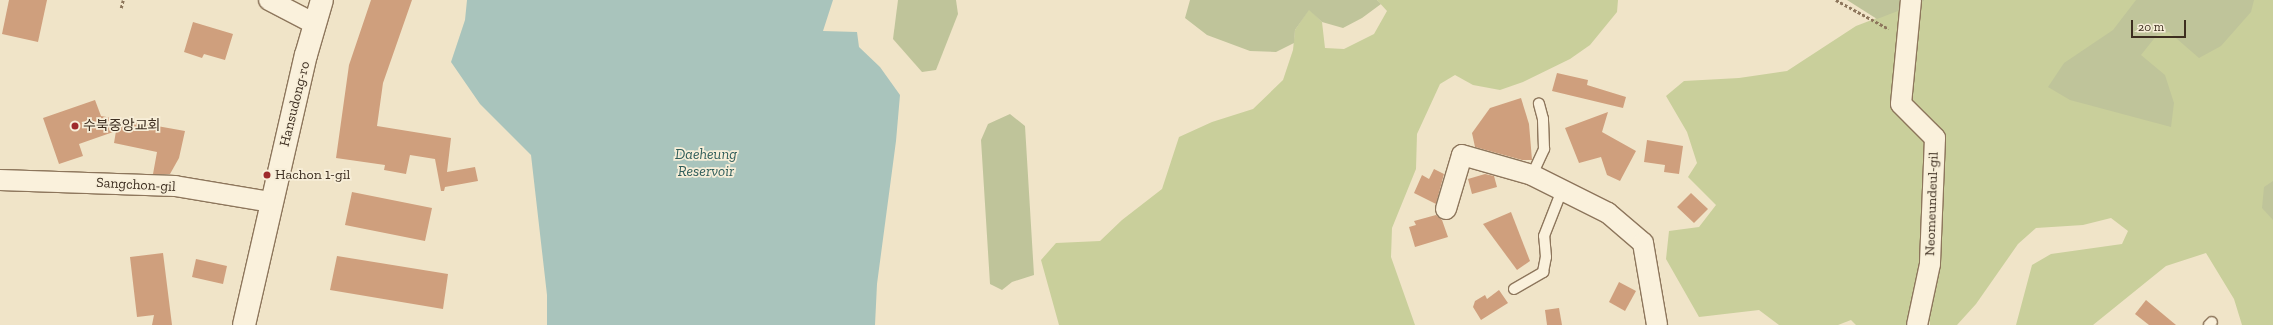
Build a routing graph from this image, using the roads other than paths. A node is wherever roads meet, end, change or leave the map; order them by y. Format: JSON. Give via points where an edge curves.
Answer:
{"nodes":[{"id":1,"x":269,"y":0,"type":"edge"},
{"id":2,"x":322,"y":0,"type":"edge"},
{"id":3,"x":1912,"y":0,"type":"edge"},
{"id":4,"x":314,"y":24,"type":"junction"},
{"id":5,"x":1539,"y":104,"type":"dead end"},
{"id":6,"x":1532,"y":175,"type":"junction"},
{"id":7,"x":0,"y":180,"type":"edge"},
{"id":8,"x":1562,"y":190,"type":"junction"},
{"id":9,"x":271,"y":202,"type":"junction"},
{"id":10,"x":1446,"y":209,"type":"dead end"},
{"id":11,"x":1514,"y":289,"type":"dead end"},
{"id":12,"x":244,"y":325,"type":"edge"},
{"id":13,"x":1658,"y":325,"type":"edge"},
{"id":14,"x":1917,"y":325,"type":"edge"}],
"edges":[{"from":1,"to":4,"type":"street"},
{"from":2,"to":4,"type":"street","name":"Hansudong-ro"},
{"from":3,"to":14,"type":"street","name":"Neomeundeul-gil","via":[[1901,104],[1935,138],[1930,264]]},
{"from":4,"to":9,"type":"street","name":"Hansudong-ro"},
{"from":5,"to":6,"type":"lane","via":[[1543,119],[1544,149]]},
{"from":6,"to":8,"type":"street"},
{"from":6,"to":10,"type":"street","via":[[1462,155]]},
{"from":7,"to":9,"type":"street","name":"Sangchon-gil","via":[[175,186]]},
{"from":8,"to":11,"type":"lane","via":[[1545,230],[1543,272]]},
{"from":8,"to":13,"type":"street","via":[[1608,213],[1643,243]]},
{"from":9,"to":12,"type":"street","name":"Hansudong-ro"}]}
